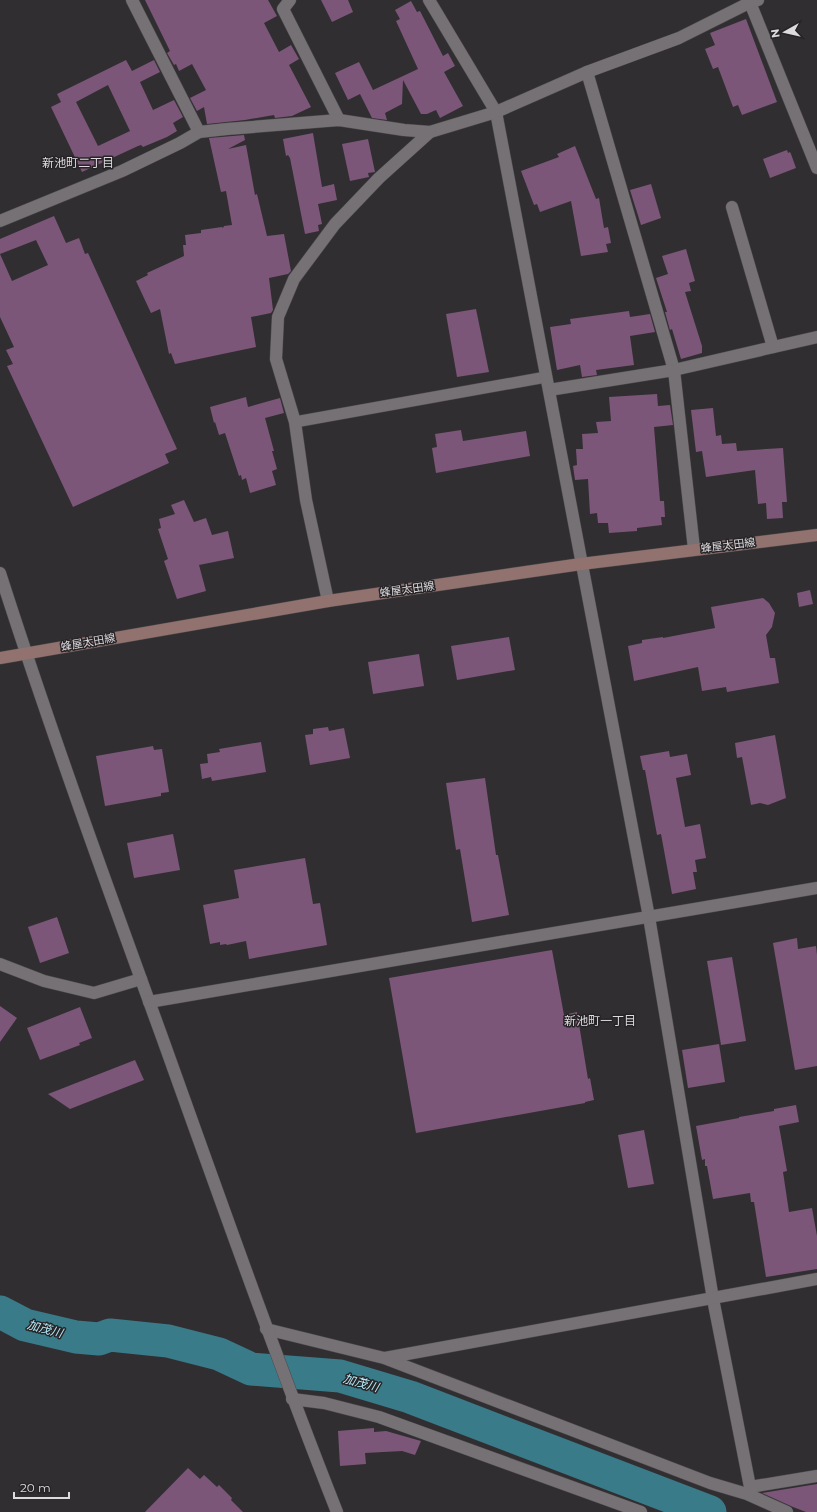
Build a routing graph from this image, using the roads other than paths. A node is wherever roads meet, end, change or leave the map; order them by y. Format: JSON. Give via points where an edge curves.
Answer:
{"nodes":[{"id":1,"x":132,"y":0,"type":"edge"},
{"id":2,"x":290,"y":0,"type":"edge"},
{"id":3,"x":429,"y":0,"type":"edge"},
{"id":4,"x":753,"y":1,"type":"edge"},
{"id":5,"x":588,"y":72,"type":"junction"},
{"id":6,"x":496,"y":112,"type":"junction"},
{"id":7,"x":340,"y":120,"type":"junction"},
{"id":8,"x":199,"y":132,"type":"junction"},
{"id":9,"x":430,"y":132,"type":"junction"},
{"id":10,"x":817,"y":168,"type":"edge"},
{"id":11,"x":732,"y":207,"type":"dead end"},
{"id":12,"x":0,"y":221,"type":"edge"},
{"id":13,"x":817,"y":337,"type":"edge"},
{"id":14,"x":773,"y":347,"type":"junction"},
{"id":15,"x":674,"y":370,"type":"junction"},
{"id":16,"x":546,"y":377,"type":"junction"},
{"id":17,"x":549,"y":390,"type":"junction"},
{"id":18,"x":295,"y":422,"type":"junction"},
{"id":19,"x":817,"y":535,"type":"edge"},
{"id":20,"x":694,"y":549,"type":"junction"},
{"id":21,"x":581,"y":564,"type":"junction"},
{"id":22,"x":0,"y":574,"type":"edge"},
{"id":23,"x":328,"y":601,"type":"junction"},
{"id":24,"x":25,"y":652,"type":"junction"},
{"id":25,"x":0,"y":658,"type":"edge"},
{"id":26,"x":817,"y":888,"type":"edge"},
{"id":27,"x":648,"y":917,"type":"junction"},
{"id":28,"x":0,"y":964,"type":"edge"},
{"id":29,"x":141,"y":979,"type":"junction"},
{"id":30,"x":149,"y":1002,"type":"junction"},
{"id":31,"x":817,"y":1280,"type":"edge"},
{"id":32,"x":713,"y":1299,"type":"junction"},
{"id":33,"x":266,"y":1329,"type":"junction"},
{"id":34,"x":384,"y":1358,"type":"junction"},
{"id":35,"x":292,"y":1399,"type":"junction"},
{"id":36,"x":817,"y":1476,"type":"edge"},
{"id":37,"x":748,"y":1490,"type":"junction"},
{"id":38,"x":337,"y":1512,"type":"edge"},
{"id":39,"x":641,"y":1512,"type":"edge"},
{"id":40,"x":787,"y":1512,"type":"edge"}],
"edges":[{"from":1,"to":8,"type":"street"},
{"from":2,"to":7,"type":"street","via":[[283,9]]},
{"from":3,"to":6,"type":"street"},
{"from":4,"to":5,"type":"street","via":[[679,38]]},
{"from":4,"to":10,"type":"street"},
{"from":5,"to":6,"type":"street"},
{"from":5,"to":15,"type":"street"},
{"from":6,"to":9,"type":"street"},
{"from":6,"to":16,"type":"street"},
{"from":7,"to":8,"type":"street"},
{"from":7,"to":9,"type":"street"},
{"from":8,"to":12,"type":"street","via":[[122,170]]},
{"from":9,"to":18,"type":"street","via":[[379,178],[335,224],[294,279],[278,317],[276,359]]},
{"from":11,"to":14,"type":"street"},
{"from":13,"to":14,"type":"street"},
{"from":14,"to":15,"type":"street"},
{"from":15,"to":17,"type":"street"},
{"from":15,"to":20,"type":"street"},
{"from":16,"to":17,"type":"street"},
{"from":16,"to":18,"type":"lane"},
{"from":17,"to":21,"type":"street"},
{"from":18,"to":23,"type":"street","via":[[306,500]]},
{"from":19,"to":20,"type":"main road","name":"蜂屋太田線"},
{"from":20,"to":21,"type":"main road","name":"蜂屋太田線"},
{"from":21,"to":23,"type":"main road","name":"蜂屋太田線"},
{"from":21,"to":27,"type":"street"},
{"from":22,"to":24,"type":"street"},
{"from":23,"to":24,"type":"main road","name":"蜂屋太田線"},
{"from":24,"to":25,"type":"main road","name":"蜂屋太田線"},
{"from":24,"to":29,"type":"street"},
{"from":26,"to":27,"type":"street"},
{"from":27,"to":30,"type":"street"},
{"from":27,"to":32,"type":"street"},
{"from":28,"to":29,"type":"street","via":[[44,981],[94,993]]},
{"from":29,"to":30,"type":"street"},
{"from":30,"to":33,"type":"street"},
{"from":31,"to":32,"type":"street"},
{"from":32,"to":34,"type":"street"},
{"from":32,"to":37,"type":"street"},
{"from":33,"to":34,"type":"street"},
{"from":33,"to":35,"type":"street"},
{"from":34,"to":37,"type":"street","via":[[710,1483]]},
{"from":35,"to":38,"type":"street"},
{"from":35,"to":39,"type":"street","via":[[324,1403],[379,1417]]},
{"from":36,"to":37,"type":"street"},
{"from":37,"to":40,"type":"street"}]}
